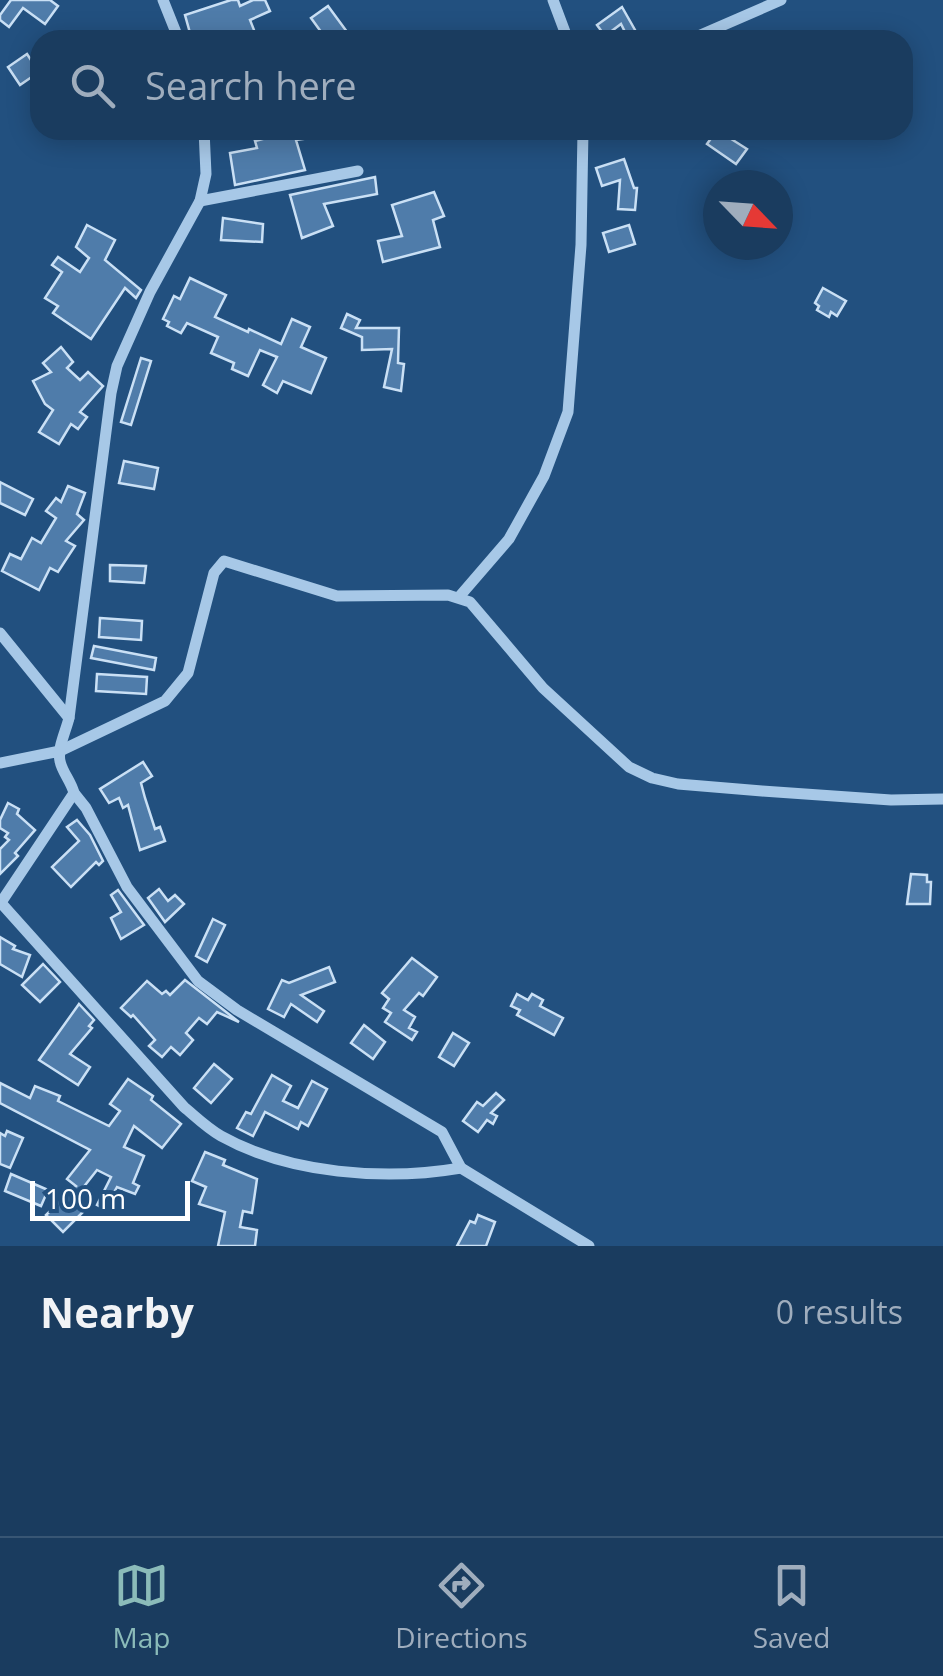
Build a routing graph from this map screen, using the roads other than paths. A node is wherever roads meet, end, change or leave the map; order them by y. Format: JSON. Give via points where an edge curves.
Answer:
{"nodes":[{"id":1,"x":163,"y":0,"type":"edge"},
{"id":2,"x":553,"y":0,"type":"edge"},
{"id":3,"x":782,"y":0,"type":"edge"},
{"id":4,"x":175,"y":30,"type":"edge"},
{"id":5,"x":564,"y":30,"type":"edge"},
{"id":6,"x":712,"y":30,"type":"edge"},
{"id":7,"x":204,"y":140,"type":"edge"},
{"id":8,"x":583,"y":140,"type":"edge"},
{"id":9,"x":358,"y":171,"type":"dead end"},
{"id":10,"x":200,"y":201,"type":"junction"},
{"id":11,"x":459,"y":597,"type":"junction"},
{"id":12,"x":0,"y":633,"type":"edge"},
{"id":13,"x":70,"y":718,"type":"junction"},
{"id":14,"x":60,"y":751,"type":"junction"},
{"id":15,"x":0,"y":764,"type":"edge"},
{"id":16,"x":74,"y":793,"type":"junction"},
{"id":17,"x":943,"y":799,"type":"edge"},
{"id":18,"x":0,"y":904,"type":"edge"},
{"id":19,"x":461,"y":1168,"type":"junction"},
{"id":20,"x":589,"y":1246,"type":"edge"}],
"edges":[{"from":1,"to":4,"type":"street"},
{"from":2,"to":5,"type":"street"},
{"from":3,"to":6,"type":"street"},
{"from":7,"to":10,"type":"street"},
{"from":8,"to":11,"type":"street","via":[[568,412],[544,476],[509,538]]},
{"from":9,"to":10,"type":"street"},
{"from":10,"to":13,"type":"street","via":[[117,366]]},
{"from":11,"to":14,"type":"street","via":[[337,596],[224,561],[178,688],[165,701]]},
{"from":11,"to":17,"type":"street","via":[[543,688],[637,772],[678,784]]},
{"from":12,"to":13,"type":"street"},
{"from":13,"to":14,"type":"street"},
{"from":14,"to":15,"type":"street"},
{"from":14,"to":16,"type":"street"},
{"from":16,"to":18,"type":"street"},
{"from":16,"to":19,"type":"street","via":[[128,886],[198,981],[442,1132]]},
{"from":18,"to":19,"type":"street","via":[[184,1107],[216,1133],[274,1158],[318,1166],[383,1174]]},
{"from":19,"to":20,"type":"street"}]}
